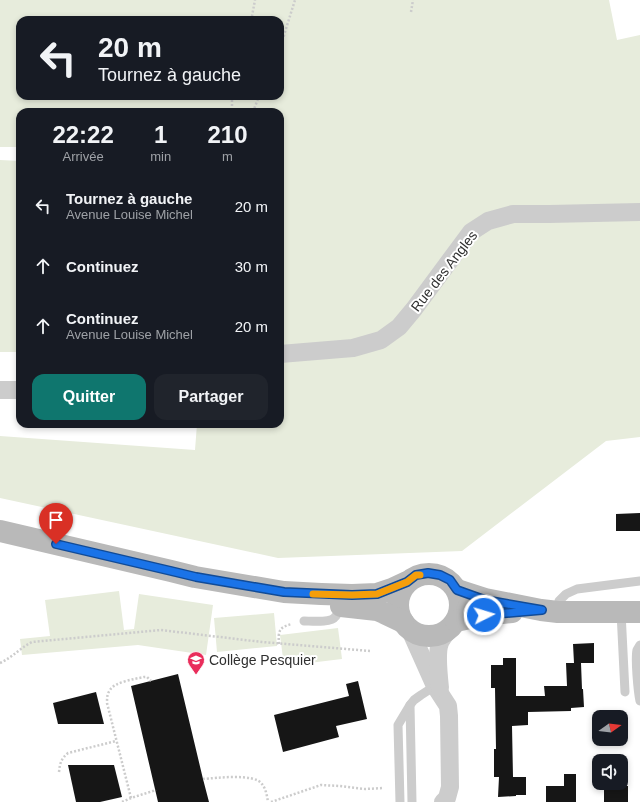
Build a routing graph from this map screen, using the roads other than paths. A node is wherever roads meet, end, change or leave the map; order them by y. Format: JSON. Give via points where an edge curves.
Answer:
{"nodes":[{"id":1,"x":640,"y":212,"type":"edge"},
{"id":2,"x":284,"y":354,"type":"edge"},
{"id":3,"x":0,"y":390,"type":"edge"},
{"id":4,"x":16,"y":390,"type":"edge"},
{"id":5,"x":0,"y":531,"type":"edge"},
{"id":6,"x":640,"y":581,"type":"edge"},
{"id":7,"x":407,"y":582,"type":"junction"},
{"id":8,"x":457,"y":590,"type":"junction"},
{"id":9,"x":284,"y":592,"type":"junction"},
{"id":10,"x":339,"y":605,"type":"junction"},
{"id":11,"x":550,"y":611,"type":"junction"},
{"id":12,"x":631,"y":612,"type":"edge"},
{"id":13,"x":304,"y":621,"type":"road end"},
{"id":14,"x":453,"y":625,"type":"junction"},
{"id":15,"x":406,"y":626,"type":"junction"},
{"id":16,"x":640,"y":645,"type":"edge"},
{"id":17,"x":438,"y":690,"type":"junction"},
{"id":18,"x":624,"y":692,"type":"dead end"},
{"id":19,"x":640,"y":701,"type":"edge"},
{"id":20,"x":410,"y":705,"type":"junction"},
{"id":21,"x":400,"y":802,"type":"edge"},
{"id":22,"x":412,"y":802,"type":"edge"},
{"id":23,"x":443,"y":802,"type":"edge"}],
"edges":[{"from":1,"to":2,"type":"street","name":"Rue des Angles","via":[[513,214],[488,221],[470,232],[414,309],[399,327],[381,340],[353,348]]},
{"from":3,"to":4,"type":"street"},
{"from":5,"to":9,"type":"street","via":[[196,577]]},
{"from":6,"to":11,"type":"lane","via":[[577,588],[566,594]]},
{"from":7,"to":8,"type":"street","via":[[416,575],[428,573],[450,580]]},
{"from":7,"to":9,"type":"street","via":[[377,594]]},
{"from":7,"to":15,"type":"street","via":[[400,592],[398,601],[398,610]]},
{"from":8,"to":11,"type":"street","via":[[485,600]]},
{"from":8,"to":14,"type":"street","via":[[460,611]]},
{"from":9,"to":10,"type":"street","via":[[314,602]]},
{"from":10,"to":13,"type":"lane","via":[[333,620]]},
{"from":10,"to":15,"type":"street","via":[[377,610]]},
{"from":11,"to":12,"type":"street"},
{"from":11,"to":14,"type":"street","via":[[484,615]]},
{"from":12,"to":18,"type":"lane"},
{"from":14,"to":15,"type":"street","via":[[438,635],[430,636],[416,634]]},
{"from":14,"to":17,"type":"street","via":[[440,643]]},
{"from":15,"to":17,"type":"street"},
{"from":16,"to":19,"type":"lane","via":[[637,651]]},
{"from":17,"to":20,"type":"lane","via":[[420,695]]},
{"from":17,"to":23,"type":"street","via":[[448,706],[449,716],[450,787]]},
{"from":20,"to":21,"type":"lane","via":[[398,725]]},
{"from":20,"to":22,"type":"lane"}]}
